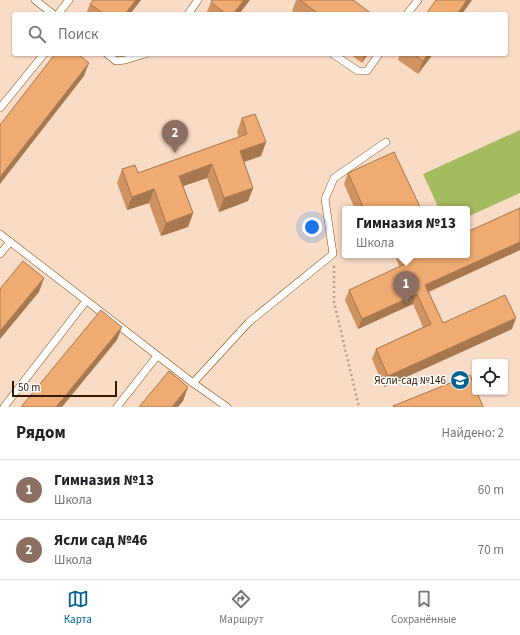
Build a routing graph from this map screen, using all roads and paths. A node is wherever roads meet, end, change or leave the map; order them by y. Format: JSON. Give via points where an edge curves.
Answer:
{"nodes":[{"id":1,"x":34,"y":0,"type":"edge"},
{"id":2,"x":69,"y":0,"type":"edge"},
{"id":3,"x":198,"y":0,"type":"edge"},
{"id":4,"x":418,"y":0,"type":"edge"},
{"id":5,"x":50,"y":12,"type":"edge"},
{"id":6,"x":60,"y":12,"type":"edge"},
{"id":7,"x":189,"y":12,"type":"edge"},
{"id":8,"x":409,"y":12,"type":"edge"},
{"id":9,"x":42,"y":56,"type":"edge"},
{"id":10,"x":109,"y":56,"type":"edge"},
{"id":11,"x":138,"y":56,"type":"edge"},
{"id":12,"x":336,"y":56,"type":"edge"},
{"id":13,"x":378,"y":56,"type":"edge"},
{"id":14,"x":0,"y":108,"type":"edge"},
{"id":15,"x":386,"y":142,"type":"dead end"},
{"id":16,"x":0,"y":234,"type":"edge"},
{"id":17,"x":10,"y":242,"type":"junction"},
{"id":18,"x":0,"y":254,"type":"edge"},
{"id":19,"x":334,"y":254,"type":"junction"},
{"id":20,"x":86,"y":301,"type":"junction"},
{"id":21,"x":157,"y":356,"type":"junction"},
{"id":22,"x":192,"y":384,"type":"junction"},
{"id":23,"x":215,"y":404,"type":"edge"},
{"id":24,"x":4,"y":407,"type":"edge"},
{"id":25,"x":117,"y":407,"type":"edge"},
{"id":26,"x":227,"y":407,"type":"edge"},
{"id":27,"x":359,"y":407,"type":"edge"}],
"edges":[{"from":1,"to":5,"type":"lane"},
{"from":2,"to":6,"type":"lane"},
{"from":3,"to":7,"type":"lane"},
{"from":4,"to":8,"type":"lane"},
{"from":9,"to":14,"type":"lane"},
{"from":10,"to":11,"type":"lane","via":[[116,61]]},
{"from":12,"to":13,"type":"lane","via":[[358,71],[367,71]]},
{"from":15,"to":19,"type":"lane","via":[[334,178],[326,199]]},
{"from":16,"to":17,"type":"lane"},
{"from":17,"to":18,"type":"lane"},
{"from":17,"to":20,"type":"lane"},
{"from":19,"to":22,"type":"lane","via":[[249,322]]},
{"from":19,"to":27,"type":"path","via":[[334,302]]},
{"from":20,"to":21,"type":"lane"},
{"from":20,"to":24,"type":"lane"},
{"from":21,"to":22,"type":"lane"},
{"from":21,"to":25,"type":"lane"},
{"from":22,"to":23,"type":"lane"},
{"from":23,"to":26,"type":"lane"}]}
